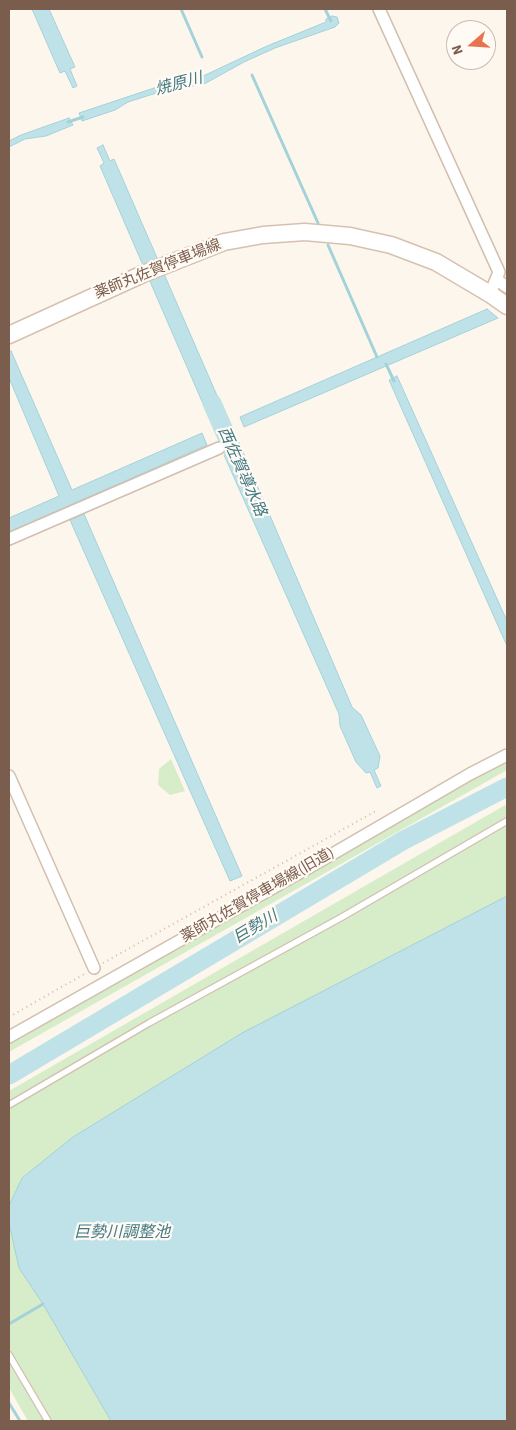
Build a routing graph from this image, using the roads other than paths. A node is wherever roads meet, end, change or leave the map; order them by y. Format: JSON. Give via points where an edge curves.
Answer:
{"nodes":[{"id":1,"x":379,"y":9,"type":"edge"},
{"id":2,"x":493,"y":286,"type":"junction"},
{"id":3,"x":507,"y":287,"type":"edge"},
{"id":4,"x":507,"y":306,"type":"edge"},
{"id":5,"x":9,"y":335,"type":"edge"},
{"id":6,"x":219,"y":448,"type":"dead end"},
{"id":7,"x":9,"y":539,"type":"edge"},
{"id":8,"x":507,"y":755,"type":"edge"},
{"id":9,"x":9,"y":776,"type":"edge"},
{"id":10,"x":507,"y":821,"type":"edge"},
{"id":11,"x":94,"y":968,"type":"road end"},
{"id":12,"x":9,"y":1037,"type":"edge"},
{"id":13,"x":9,"y":1105,"type":"edge"},
{"id":14,"x":9,"y":1355,"type":"edge"},
{"id":15,"x":48,"y":1421,"type":"edge"}],
"edges":[{"from":1,"to":2,"type":"street","via":[[499,272]]},
{"from":2,"to":3,"type":"street"},
{"from":2,"to":4,"type":"main road","name":"薬師丸佐賀停車場線"},
{"from":2,"to":5,"type":"main road","name":"薬師丸佐賀停車場線","via":[[391,246],[350,236],[305,232],[263,235],[224,242],[143,274]]},
{"from":6,"to":7,"type":"street"},
{"from":8,"to":12,"type":"street","name":"薬師丸佐賀停車場線(旧道)"},
{"from":9,"to":11,"type":"street"},
{"from":10,"to":13,"type":"lane"},
{"from":14,"to":15,"type":"lane"}]}
